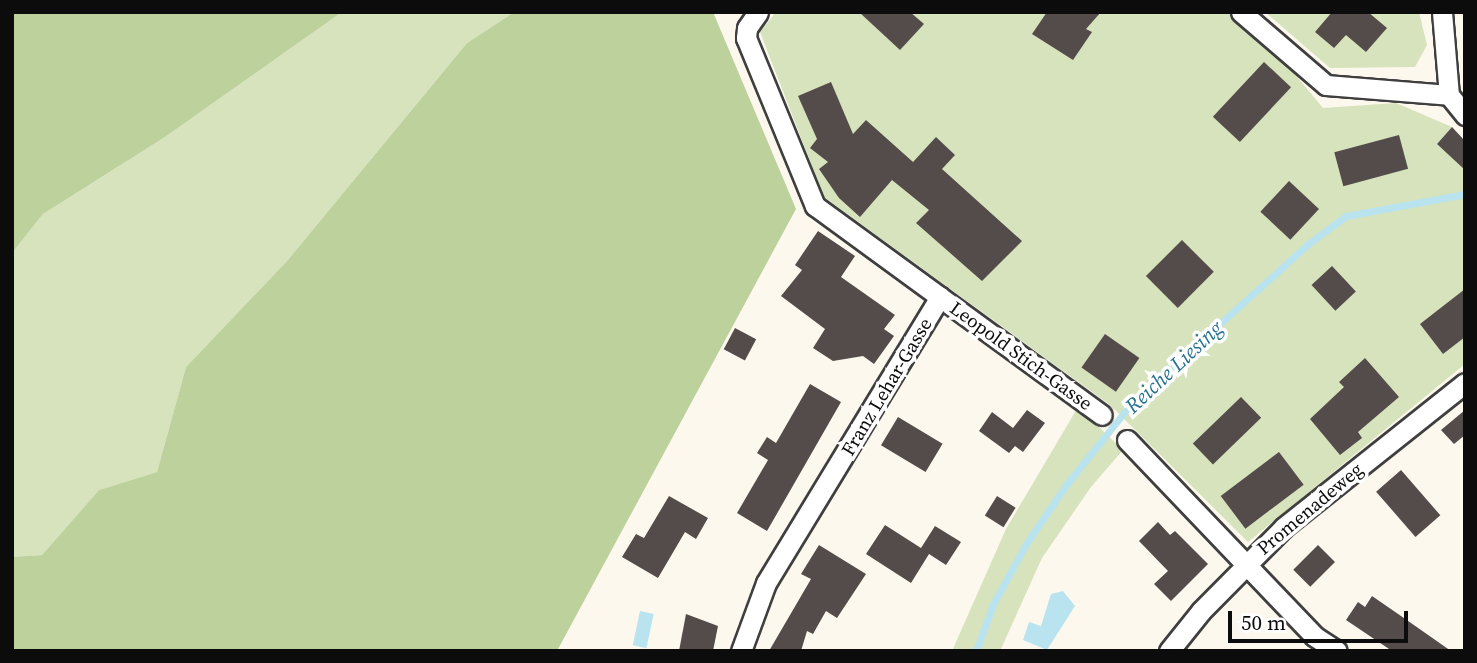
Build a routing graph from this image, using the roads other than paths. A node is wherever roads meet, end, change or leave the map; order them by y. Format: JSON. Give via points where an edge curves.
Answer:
{"nodes":[{"id":1,"x":758,"y":12,"type":"edge"},
{"id":2,"x":1241,"y":12,"type":"edge"},
{"id":3,"x":1442,"y":12,"type":"edge"},
{"id":4,"x":1449,"y":95,"type":"junction"},
{"id":5,"x":1465,"y":115,"type":"edge"},
{"id":6,"x":940,"y":297,"type":"junction"},
{"id":7,"x":1465,"y":383,"type":"edge"},
{"id":8,"x":1102,"y":415,"type":"dead end"},
{"id":9,"x":1127,"y":440,"type":"dead end"},
{"id":10,"x":1248,"y":563,"type":"junction"},
{"id":11,"x":741,"y":651,"type":"edge"},
{"id":12,"x":1169,"y":651,"type":"edge"},
{"id":13,"x":1337,"y":651,"type":"edge"}],
"edges":[{"from":1,"to":6,"type":"street","name":"Franz Lehar-Gasse","via":[[746,38],[814,206]]},
{"from":2,"to":4,"type":"street","via":[[1326,85]]},
{"from":3,"to":4,"type":"street"},
{"from":4,"to":5,"type":"street"},
{"from":6,"to":8,"type":"street","name":"Leopold Stich-Gasse"},
{"from":6,"to":11,"type":"street","name":"Franz Lehar-Gasse","via":[[766,583]]},
{"from":7,"to":10,"type":"street","name":"Promenadeweg","via":[[1284,527]]},
{"from":9,"to":10,"type":"street"},
{"from":10,"to":12,"type":"street","name":"Promenadeweg"},
{"from":10,"to":13,"type":"street","via":[[1314,636]]}]}
